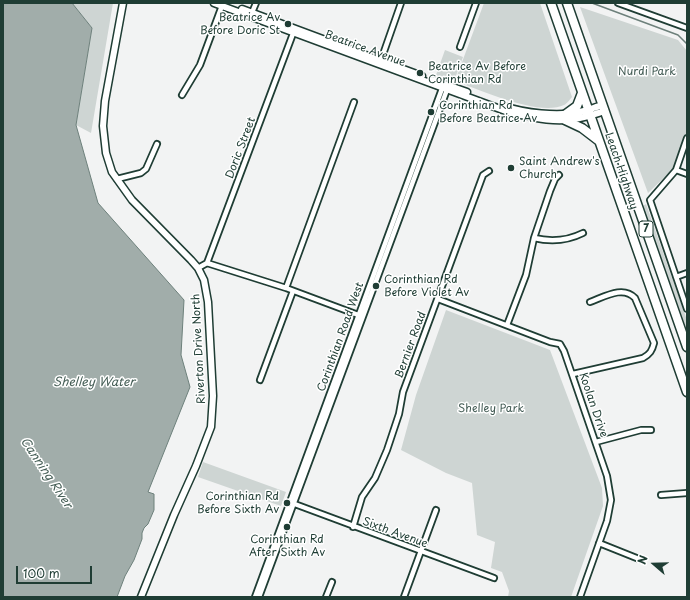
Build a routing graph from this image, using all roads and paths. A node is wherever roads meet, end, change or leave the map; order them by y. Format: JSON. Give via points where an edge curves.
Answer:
{"nodes":[{"id":1,"x":123,"y":3,"type":"edge"},
{"id":2,"x":214,"y":3,"type":"edge"},
{"id":3,"x":256,"y":3,"type":"edge"},
{"id":4,"x":401,"y":3,"type":"edge"},
{"id":5,"x":476,"y":3,"type":"edge"},
{"id":6,"x":550,"y":3,"type":"edge"},
{"id":7,"x":567,"y":3,"type":"edge"},
{"id":8,"x":618,"y":3,"type":"edge"},
{"id":9,"x":223,"y":4,"type":"edge"},
{"id":10,"x":252,"y":15,"type":"junction"},
{"id":11,"x":687,"y":28,"type":"edge"},
{"id":12,"x":295,"y":31,"type":"junction"},
{"id":13,"x":460,"y":47,"type":"dead end"},
{"id":14,"x":380,"y":62,"type":"junction"},
{"id":15,"x":446,"y":87,"type":"junction"},
{"id":16,"x":582,"y":93,"type":"junction"},
{"id":17,"x":182,"y":94,"type":"dead end"},
{"id":18,"x":354,"y":102,"type":"dead end"},
{"id":19,"x":604,"y":108,"type":"junction"},
{"id":20,"x":589,"y":113,"type":"junction"},
{"id":21,"x":566,"y":117,"type":"junction"},
{"id":22,"x":687,"y":138,"type":"edge"},
{"id":23,"x":600,"y":142,"type":"junction"},
{"id":24,"x":157,"y":144,"type":"dead end"},
{"id":25,"x":676,"y":170,"type":"junction"},
{"id":26,"x":489,"y":171,"type":"dead end"},
{"id":27,"x":687,"y":174,"type":"edge"},
{"id":28,"x":559,"y":175,"type":"dead end"},
{"id":29,"x":117,"y":179,"type":"junction"},
{"id":30,"x":583,"y":233,"type":"dead end"},
{"id":31,"x":534,"y":238,"type":"junction"},
{"id":32,"x":207,"y":263,"type":"junction"},
{"id":33,"x":198,"y":268,"type":"junction"},
{"id":34,"x":687,"y":273,"type":"edge"},
{"id":35,"x":676,"y":277,"type":"junction"},
{"id":36,"x":286,"y":288,"type":"junction"},
{"id":37,"x":293,"y":291,"type":"junction"},
{"id":38,"x":438,"y":299,"type":"junction"},
{"id":39,"x":590,"y":302,"type":"dead end"},
{"id":40,"x":687,"y":309,"type":"edge"},
{"id":41,"x":361,"y":315,"type":"junction"},
{"id":42,"x":507,"y":326,"type":"junction"},
{"id":43,"x":687,"y":347,"type":"edge"},
{"id":44,"x":573,"y":374,"type":"junction"},
{"id":45,"x":260,"y":380,"type":"dead end"},
{"id":46,"x":687,"y":392,"type":"edge"},
{"id":47,"x":651,"y":430,"type":"dead end"},
{"id":48,"x":596,"y":442,"type":"junction"},
{"id":49,"x":687,"y":493,"type":"edge"},
{"id":50,"x":661,"y":495,"type":"dead end"},
{"id":51,"x":292,"y":503,"type":"junction"},
{"id":52,"x":436,"y":510,"type":"dead end"},
{"id":53,"x":353,"y":527,"type":"junction"},
{"id":54,"x":599,"y":543,"type":"junction"},
{"id":55,"x":420,"y":552,"type":"junction"},
{"id":56,"x":640,"y":558,"type":"dead end"},
{"id":57,"x":494,"y":578,"type":"dead end"},
{"id":58,"x":332,"y":582,"type":"dead end"},
{"id":59,"x":140,"y":597,"type":"edge"},
{"id":60,"x":255,"y":597,"type":"edge"},
{"id":61,"x":260,"y":597,"type":"edge"},
{"id":62,"x":326,"y":597,"type":"edge"},
{"id":63,"x":404,"y":597,"type":"edge"},
{"id":64,"x":580,"y":597,"type":"edge"}],
"edges":[{"from":1,"to":29,"type":"street","name":"Riverton Drive North","via":[[103,126],[106,153]]},
{"from":2,"to":9,"type":"street","name":"Beatrice Avenue"},
{"from":3,"to":10,"type":"street"},
{"from":4,"to":14,"type":"street"},
{"from":5,"to":13,"type":"street"},
{"from":6,"to":16,"type":"highway","name":"Leach Highway","number":"7"},
{"from":7,"to":19,"type":"highway","name":"Leach Highway","number":"7"},
{"from":8,"to":11,"type":"street"},
{"from":9,"to":10,"type":"street","name":"Beatrice Avenue"},
{"from":9,"to":17,"type":"street","via":[[200,65]]},
{"from":10,"to":12,"type":"street","name":"Beatrice Avenue"},
{"from":12,"to":14,"type":"street","name":"Beatrice Avenue"},
{"from":12,"to":32,"type":"street","name":"Doric Street"},
{"from":14,"to":15,"type":"street","name":"Beatrice Avenue"},
{"from":15,"to":21,"type":"street","name":"Beatrice Avenue","via":[[511,108]]},
{"from":15,"to":41,"type":"street","name":"Corinthian Road West"},
{"from":16,"to":20,"type":"highway","name":"Leach Highway","number":"7"},
{"from":16,"to":21,"type":"highway","via":[[577,106]]},
{"from":18,"to":36,"type":"street"},
{"from":19,"to":20,"type":"street","name":"Beatrice Avenue"},
{"from":19,"to":43,"type":"highway","name":"Leach Highway","number":"7"},
{"from":20,"to":21,"type":"street","name":"Beatrice Avenue","via":[[573,120]]},
{"from":20,"to":23,"type":"highway","name":"Leach Highway","number":"7"},
{"from":21,"to":23,"type":"highway"},
{"from":22,"to":25,"type":"street"},
{"from":23,"to":46,"type":"highway","name":"Leach Highway","number":"7"},
{"from":24,"to":29,"type":"street","via":[[146,169],[141,173]]},
{"from":25,"to":27,"type":"street"},
{"from":25,"to":35,"type":"street","via":[[650,200]]},
{"from":26,"to":38,"type":"street","name":"Bernier Road","via":[[483,175]]},
{"from":28,"to":31,"type":"street","via":[[550,191]]},
{"from":29,"to":33,"type":"street","name":"Riverton Drive North","via":[[132,200]]},
{"from":30,"to":31,"type":"street","via":[[556,241]]},
{"from":31,"to":42,"type":"street","via":[[526,275]]},
{"from":32,"to":33,"type":"street"},
{"from":32,"to":36,"type":"street"},
{"from":33,"to":59,"type":"street","name":"Riverton Drive North","via":[[204,280],[208,302],[213,396],[211,427]]},
{"from":34,"to":35,"type":"street"},
{"from":35,"to":40,"type":"street"},
{"from":36,"to":37,"type":"street"},
{"from":37,"to":41,"type":"street"},
{"from":37,"to":45,"type":"street"},
{"from":38,"to":42,"type":"street","name":"Koolan Drive"},
{"from":38,"to":53,"type":"street","name":"Bernier Road","via":[[403,392],[387,450],[375,478],[362,497]]},
{"from":39,"to":44,"type":"street","via":[[622,291],[630,293],[635,298],[654,343],[651,352],[643,358]]},
{"from":41,"to":51,"type":"street","name":"Corinthian Road West"},
{"from":42,"to":44,"type":"street","name":"Koolan Drive","via":[[560,344]]},
{"from":44,"to":48,"type":"street","name":"Koolan Drive"},
{"from":47,"to":48,"type":"street","via":[[641,430]]},
{"from":48,"to":54,"type":"street","name":"Koolan Drive","via":[[607,476],[611,500]]},
{"from":49,"to":50,"type":"street"},
{"from":51,"to":53,"type":"street","name":"Sixth Avenue"},
{"from":51,"to":60,"type":"street","name":"Corinthian Road West"},
{"from":51,"to":61,"type":"street","name":"Corinthian Road West"},
{"from":52,"to":55,"type":"street"},
{"from":53,"to":55,"type":"street","name":"Sixth Avenue"},
{"from":54,"to":56,"type":"street"},
{"from":54,"to":64,"type":"street","name":"Koolan Drive"},
{"from":55,"to":57,"type":"street","name":"Sixth Avenue"},
{"from":55,"to":63,"type":"street"},
{"from":58,"to":62,"type":"street"}]}
